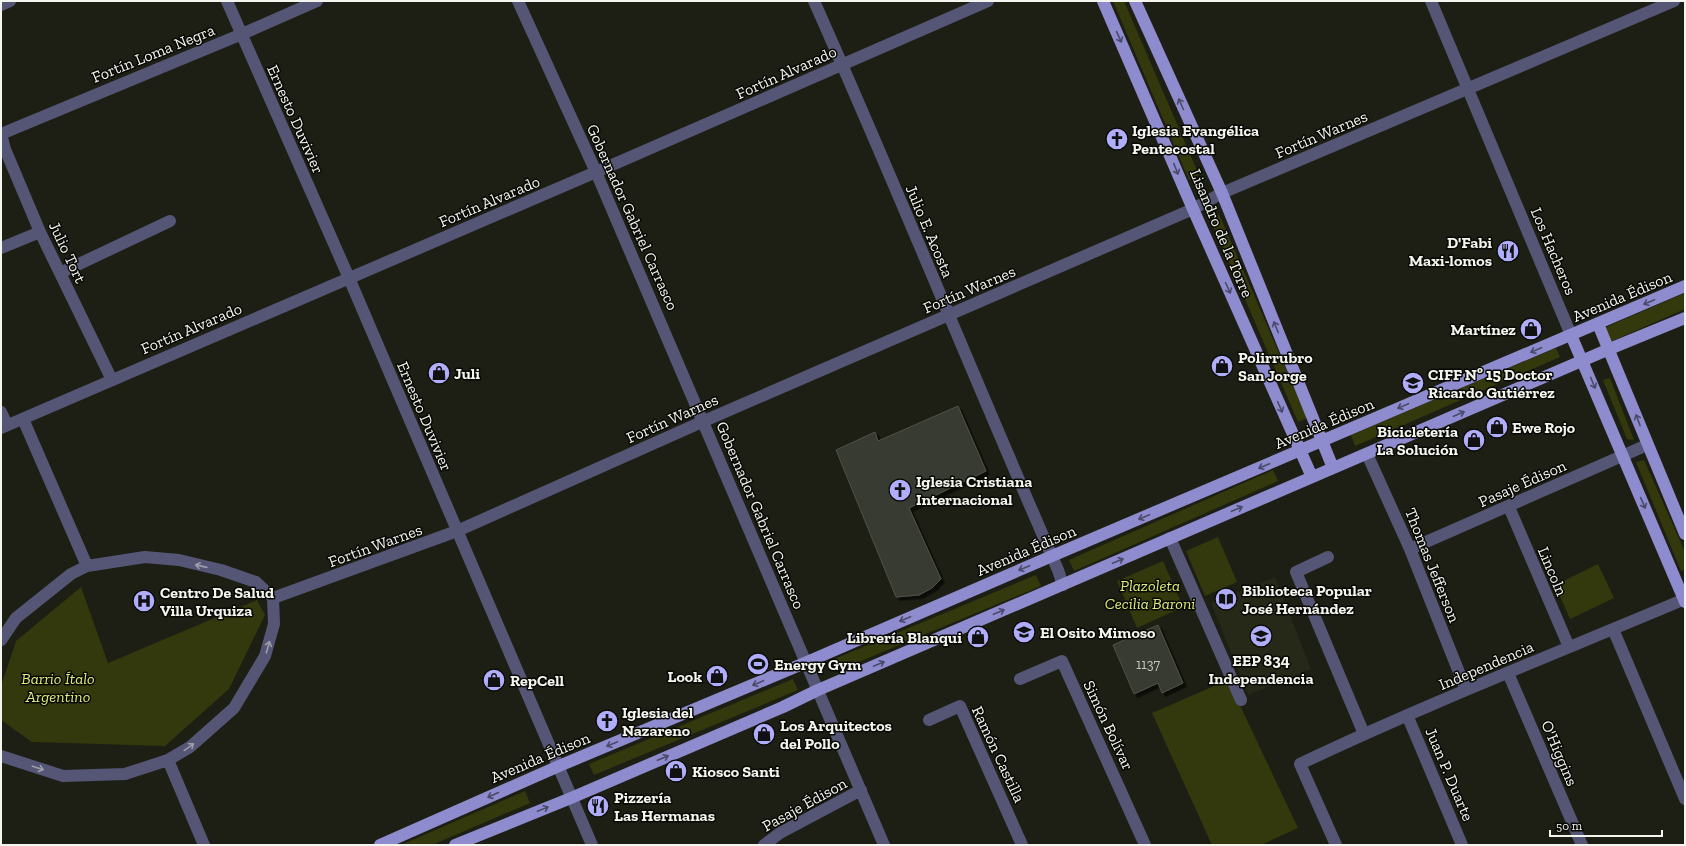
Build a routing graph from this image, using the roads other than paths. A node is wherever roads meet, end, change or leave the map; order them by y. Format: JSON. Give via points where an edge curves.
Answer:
{"nodes":[{"id":1,"x":10,"y":1,"type":"edge"},
{"id":2,"x":227,"y":1,"type":"edge"},
{"id":3,"x":317,"y":1,"type":"edge"},
{"id":4,"x":518,"y":1,"type":"edge"},
{"id":5,"x":814,"y":1,"type":"edge"},
{"id":6,"x":988,"y":1,"type":"edge"},
{"id":7,"x":1103,"y":1,"type":"edge"},
{"id":8,"x":1135,"y":1,"type":"edge"},
{"id":9,"x":1430,"y":1,"type":"edge"},
{"id":10,"x":1674,"y":1,"type":"edge"},
{"id":11,"x":1,"y":5,"type":"edge"},
{"id":12,"x":242,"y":34,"type":"junction"},
{"id":13,"x":842,"y":64,"type":"junction"},
{"id":14,"x":1468,"y":90,"type":"junction"},
{"id":15,"x":1,"y":134,"type":"edge"},
{"id":16,"x":596,"y":172,"type":"junction"},
{"id":17,"x":1222,"y":193,"type":"junction"},
{"id":18,"x":1193,"y":209,"type":"junction"},
{"id":19,"x":170,"y":221,"type":"dead end"},
{"id":20,"x":40,"y":232,"type":"junction"},
{"id":21,"x":1,"y":248,"type":"edge"},
{"id":22,"x":60,"y":273,"type":"junction"},
{"id":23,"x":349,"y":278,"type":"junction"},
{"id":24,"x":1685,"y":286,"type":"edge"},
{"id":25,"x":948,"y":316,"type":"junction"},
{"id":26,"x":1685,"y":318,"type":"edge"},
{"id":27,"x":1598,"y":324,"type":"junction"},
{"id":28,"x":1572,"y":335,"type":"junction"},
{"id":29,"x":1607,"y":350,"type":"junction"},
{"id":30,"x":1583,"y":360,"type":"junction"},
{"id":31,"x":112,"y":380,"type":"junction"},
{"id":32,"x":1,"y":412,"type":"edge"},
{"id":33,"x":23,"y":419,"type":"junction"},
{"id":34,"x":704,"y":421,"type":"junction"},
{"id":35,"x":4,"y":427,"type":"edge"},
{"id":36,"x":1323,"y":440,"type":"junction"},
{"id":37,"x":1647,"y":445,"type":"junction"},
{"id":38,"x":1300,"y":451,"type":"junction"},
{"id":39,"x":1367,"y":454,"type":"junction"},
{"id":40,"x":1622,"y":456,"type":"junction"},
{"id":41,"x":1333,"y":468,"type":"junction"},
{"id":42,"x":1312,"y":477,"type":"junction"},
{"id":43,"x":1509,"y":507,"type":"junction"},
{"id":44,"x":457,"y":531,"type":"junction"},
{"id":45,"x":1685,"y":534,"type":"edge"},
{"id":46,"x":1170,"y":538,"type":"junction"},
{"id":47,"x":1410,"y":549,"type":"junction"},
{"id":48,"x":1052,"y":556,"type":"junction"},
{"id":49,"x":1328,"y":557,"type":"dead end"},
{"id":50,"x":87,"y":566,"type":"junction"},
{"id":51,"x":1063,"y":585,"type":"junction"},
{"id":52,"x":273,"y":598,"type":"junction"},
{"id":53,"x":1685,"y":600,"type":"edge"},
{"id":54,"x":1613,"y":628,"type":"junction"},
{"id":55,"x":1,"y":640,"type":"edge"},
{"id":56,"x":1569,"y":647,"type":"junction"},
{"id":57,"x":807,"y":662,"type":"junction"},
{"id":58,"x":1508,"y":673,"type":"junction"},
{"id":59,"x":1020,"y":679,"type":"dead end"},
{"id":60,"x":818,"y":690,"type":"junction"},
{"id":61,"x":1466,"y":690,"type":"junction"},
{"id":62,"x":1241,"y":700,"type":"dead end"},
{"id":63,"x":1407,"y":715,"type":"junction"},
{"id":64,"x":929,"y":720,"type":"dead end"},
{"id":65,"x":1364,"y":734,"type":"junction"},
{"id":66,"x":1,"y":756,"type":"edge"},
{"id":67,"x":168,"y":760,"type":"junction"},
{"id":68,"x":558,"y":766,"type":"junction"},
{"id":69,"x":861,"y":790,"type":"junction"},
{"id":70,"x":571,"y":798,"type":"junction"},
{"id":71,"x":1685,"y":799,"type":"edge"},
{"id":72,"x":1332,"y":844,"type":"edge"},
{"id":73,"x":204,"y":845,"type":"edge"},
{"id":74,"x":380,"y":845,"type":"edge"},
{"id":75,"x":455,"y":845,"type":"edge"},
{"id":76,"x":592,"y":845,"type":"edge"},
{"id":77,"x":764,"y":845,"type":"edge"},
{"id":78,"x":884,"y":845,"type":"edge"},
{"id":79,"x":1022,"y":845,"type":"edge"},
{"id":80,"x":1146,"y":845,"type":"edge"},
{"id":81,"x":1462,"y":845,"type":"edge"},
{"id":82,"x":1582,"y":845,"type":"edge"}],
"edges":[{"from":1,"to":11,"type":"street"},
{"from":2,"to":12,"type":"street","name":"Ernesto Duvivier"},
{"from":3,"to":12,"type":"street","name":"Fortín Loma Negra"},
{"from":4,"to":16,"type":"street","name":"Gobernador Gabriel Carrasco"},
{"from":5,"to":13,"type":"street","name":"Julio E. Acosta"},
{"from":6,"to":13,"type":"street","name":"Fortín Alvarado"},
{"from":7,"to":18,"type":"main road","name":"Lisandro de la Torre","one_way":true},
{"from":17,"to":8,"type":"main road","name":"Lisandro de la Torre","one_way":true},
{"from":9,"to":14,"type":"street","name":"Los Hacheros"},
{"from":10,"to":14,"type":"street","name":"Fortín Warnes"},
{"from":12,"to":15,"type":"street","name":"Fortín Loma Negra"},
{"from":12,"to":23,"type":"street","name":"Ernesto Duvivier"},
{"from":13,"to":16,"type":"street","name":"Fortín Alvarado"},
{"from":13,"to":25,"type":"street","name":"Julio E. Acosta"},
{"from":14,"to":17,"type":"street","name":"Fortín Warnes"},
{"from":14,"to":28,"type":"street","name":"Los Hacheros"},
{"from":15,"to":20,"type":"street","name":"Julio Tort"},
{"from":16,"to":23,"type":"street","name":"Fortín Alvarado"},
{"from":16,"to":34,"type":"street","name":"Gobernador Gabriel Carrasco"},
{"from":17,"to":18,"type":"street","name":"Fortín Warnes"},
{"from":36,"to":17,"type":"main road","name":"Lisandro de la Torre","one_way":true},
{"from":18,"to":25,"type":"street","name":"Fortín Warnes"},
{"from":18,"to":38,"type":"main road","name":"Lisandro de la Torre","one_way":true},
{"from":19,"to":22,"type":"street"},
{"from":20,"to":21,"type":"street"},
{"from":20,"to":22,"type":"street","name":"Julio Tort"},
{"from":22,"to":31,"type":"street","name":"Julio Tort"},
{"from":23,"to":31,"type":"street","name":"Fortín Alvarado"},
{"from":23,"to":44,"type":"street","name":"Ernesto Duvivier"},
{"from":24,"to":27,"type":"main road","name":"Avenida Édison","one_way":true},
{"from":25,"to":34,"type":"street","name":"Fortín Warnes"},
{"from":25,"to":48,"type":"street","name":"Julio E. Acosta"},
{"from":26,"to":29,"type":"main road"},
{"from":27,"to":28,"type":"main road","name":"Avenida Édison"},
{"from":27,"to":29,"type":"main road"},
{"from":28,"to":30,"type":"main road","name":"Los Hacheros"},
{"from":28,"to":36,"type":"main road","name":"Avenida Édison","one_way":true},
{"from":29,"to":30,"type":"main road"},
{"from":37,"to":29,"type":"main road","one_way":true,"via":[[1630,399]]},
{"from":39,"to":30,"type":"main road","one_way":true},
{"from":30,"to":40,"type":"main road","name":"Los Hacheros","one_way":true},
{"from":31,"to":33,"type":"street","name":"Fortín Alvarado"},
{"from":32,"to":35,"type":"street"},
{"from":33,"to":35,"type":"street","name":"Fortín Alvarado"},
{"from":33,"to":50,"type":"street"},
{"from":34,"to":44,"type":"street","name":"Fortín Warnes"},
{"from":34,"to":57,"type":"street","name":"Gobernador Gabriel Carrasco"},
{"from":36,"to":38,"type":"main road","name":"Avenida Édison"},
{"from":36,"to":41,"type":"main road","name":"Lisandro de la Torre"},
{"from":37,"to":40,"type":"street","name":"Pasaje Édison"},
{"from":37,"to":45,"type":"main road"},
{"from":38,"to":42,"type":"main road","name":"Lisandro de la Torre"},
{"from":38,"to":48,"type":"main road","name":"Avenida Édison","one_way":true},
{"from":39,"to":41,"type":"main road"},
{"from":39,"to":47,"type":"street","name":"Thomas Jefferson"},
{"from":40,"to":43,"type":"street","name":"Pasaje Édison"},
{"from":40,"to":53,"type":"main road","name":"Los Hacheros","one_way":true},
{"from":41,"to":42,"type":"main road"},
{"from":46,"to":42,"type":"main road","one_way":true},
{"from":43,"to":47,"type":"street","name":"Pasaje Édison"},
{"from":43,"to":56,"type":"street","name":"Lincoln"},
{"from":44,"to":52,"type":"street","name":"Fortín Warnes"},
{"from":44,"to":68,"type":"street","name":"Ernesto Duvivier"},
{"from":51,"to":46,"type":"main road","one_way":true},
{"from":46,"to":62,"type":"street"},
{"from":47,"to":61,"type":"street","name":"Thomas Jefferson"},
{"from":48,"to":51,"type":"street","name":"Julio E. Acosta"},
{"from":48,"to":57,"type":"main road","name":"Avenida Édison","one_way":true},
{"from":49,"to":65,"type":"street","via":[[1296,572]]},
{"from":52,"to":50,"type":"street","one_way":true,"via":[[256,582],[179,560],[145,557]]},
{"from":50,"to":55,"type":"street","via":[[71,574],[16,618]]},
{"from":60,"to":51,"type":"main road","one_way":true},
{"from":67,"to":52,"type":"street","one_way":true,"via":[[190,747],[234,708],[265,656],[274,624]]},
{"from":53,"to":54,"type":"street","name":"Independencia"},
{"from":54,"to":56,"type":"street","name":"Independencia"},
{"from":54,"to":71,"type":"street"},
{"from":56,"to":58,"type":"street","name":"Independencia"},
{"from":57,"to":60,"type":"street","name":"Gobernador Gabriel Carrasco"},
{"from":57,"to":68,"type":"main road","name":"Avenida Édison","one_way":true},
{"from":58,"to":61,"type":"street","name":"Independencia"},
{"from":58,"to":82,"type":"street","name":"O'Higgins"},
{"from":59,"to":80,"type":"street","name":"Simón Bolívar","via":[[1062,661]]},
{"from":60,"to":69,"type":"street","name":"Gobernador Gabriel Carrasco"},
{"from":70,"to":60,"type":"main road","one_way":true},
{"from":61,"to":63,"type":"street","name":"Independencia"},
{"from":63,"to":65,"type":"street","name":"Independencia"},
{"from":63,"to":81,"type":"street","name":"Juan P. Duarte"},
{"from":64,"to":79,"type":"street","name":"Ramón Castilla","via":[[960,706]]},
{"from":65,"to":72,"type":"street","name":"Independencia","via":[[1300,764]]},
{"from":66,"to":67,"type":"street","one_way":true,"via":[[64,776],[125,774]]},
{"from":67,"to":73,"type":"street"},
{"from":68,"to":70,"type":"street","name":"Ernesto Duvivier"},
{"from":68,"to":74,"type":"main road","name":"Avenida Édison","one_way":true},
{"from":69,"to":77,"type":"street","name":"Pasaje Édison","via":[[780,833]]},
{"from":69,"to":78,"type":"street","name":"Gobernador Gabriel Carrasco"},
{"from":75,"to":70,"type":"main road","one_way":true},
{"from":70,"to":76,"type":"street","name":"Ernesto Duvivier"}]}
